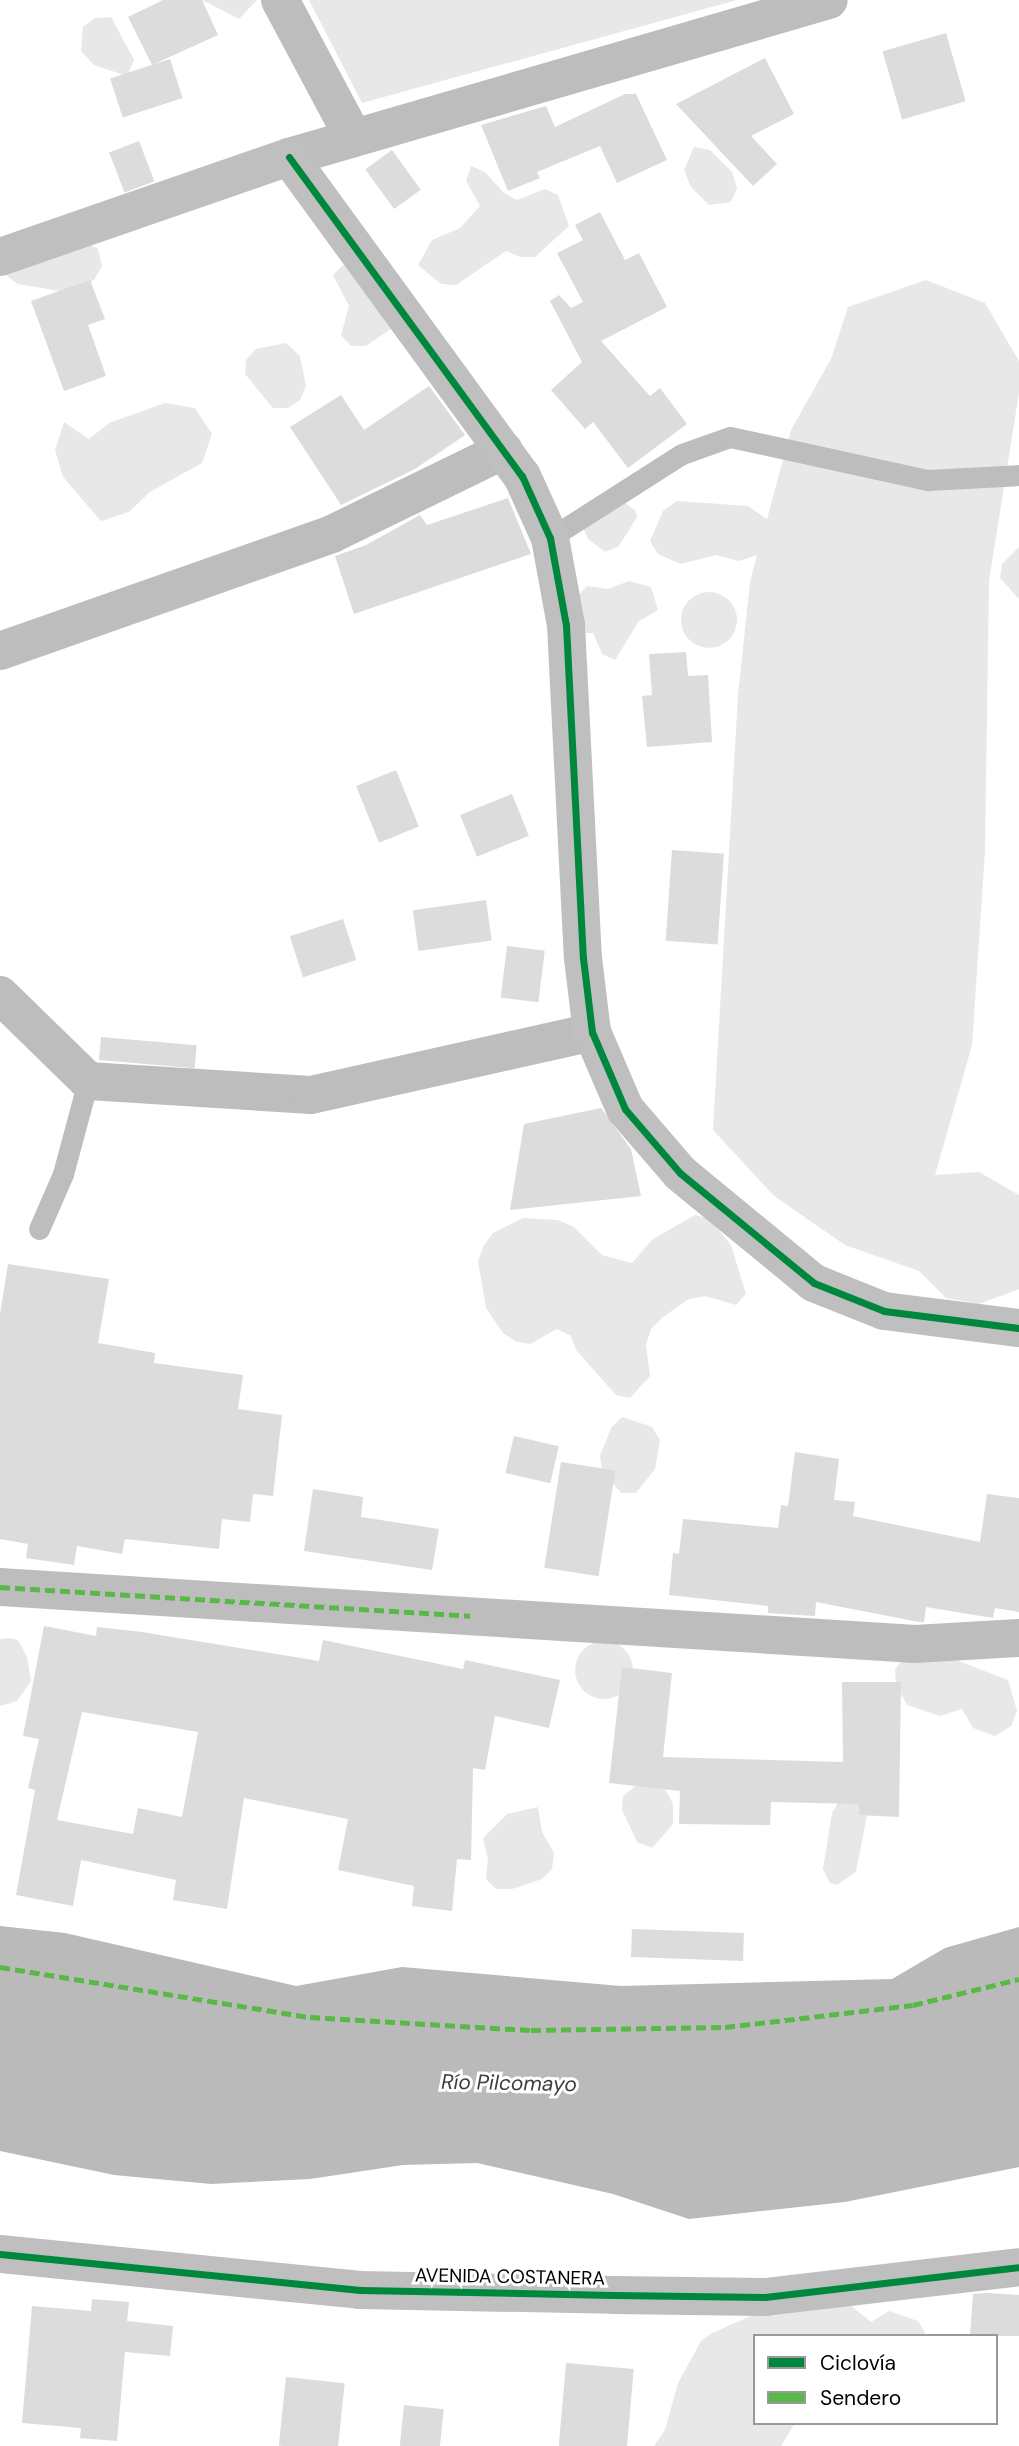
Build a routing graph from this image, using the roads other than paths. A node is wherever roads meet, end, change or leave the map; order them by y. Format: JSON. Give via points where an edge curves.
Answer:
{"nodes":[{"id":1,"x":280,"y":0,"type":"edge"},
{"id":2,"x":829,"y":0,"type":"edge"},
{"id":3,"x":789,"y":5,"type":"edge"},
{"id":4,"x":352,"y":135,"type":"junction"},
{"id":5,"x":289,"y":157,"type":"junction"},
{"id":6,"x":0,"y":257,"type":"edge"},
{"id":7,"x":504,"y":450,"type":"junction"},
{"id":8,"x":1019,"y":475,"type":"edge"},
{"id":9,"x":550,"y":538,"type":"junction"},
{"id":10,"x":0,"y":652,"type":"edge"},
{"id":11,"x":0,"y":995,"type":"edge"},
{"id":12,"x":592,"y":1032,"type":"junction"},
{"id":13,"x":89,"y":1081,"type":"junction"},
{"id":14,"x":39,"y":1229,"type":"dead end"},
{"id":15,"x":1019,"y":1328,"type":"edge"},
{"id":16,"x":0,"y":1587,"type":"edge"},
{"id":17,"x":1019,"y":1638,"type":"edge"},
{"id":18,"x":0,"y":2254,"type":"edge"},
{"id":19,"x":1019,"y":2267,"type":"edge"}],
"edges":[{"from":1,"to":4,"type":"street"},
{"from":2,"to":3,"type":"street"},
{"from":3,"to":4,"type":"street"},
{"from":4,"to":5,"type":"street"},
{"from":5,"to":6,"type":"street"},
{"from":5,"to":7,"type":"street"},
{"from":7,"to":9,"type":"street","via":[[522,476]]},
{"from":7,"to":10,"type":"street","via":[[332,534]]},
{"from":8,"to":9,"type":"lane","via":[[928,480],[730,437],[682,454]]},
{"from":9,"to":12,"type":"street","via":[[566,625],[583,958]]},
{"from":11,"to":13,"type":"street"},
{"from":12,"to":13,"type":"street","via":[[311,1095]]},
{"from":12,"to":15,"type":"street","via":[[625,1109],[680,1173],[814,1283],[884,1311]]},
{"from":13,"to":14,"type":"lane","via":[[63,1174]]},
{"from":16,"to":17,"type":"street","via":[[915,1644]]},
{"from":18,"to":19,"type":"street","name":"AVENIDA COSTANERA","via":[[359,2290],[765,2297]]}]}
